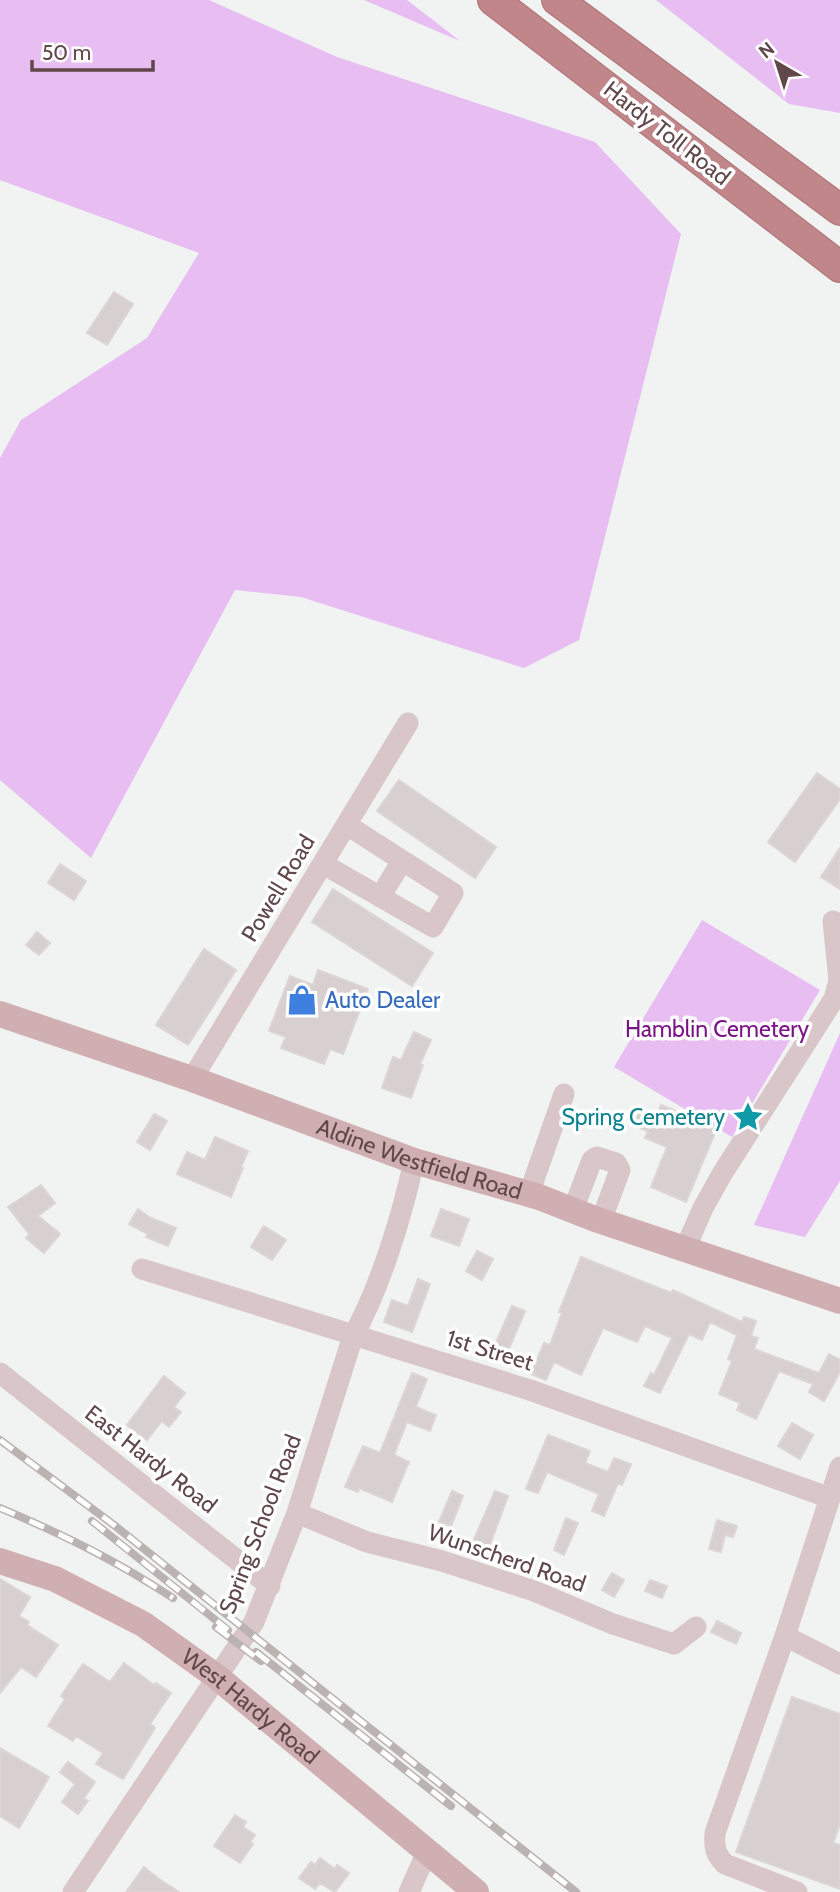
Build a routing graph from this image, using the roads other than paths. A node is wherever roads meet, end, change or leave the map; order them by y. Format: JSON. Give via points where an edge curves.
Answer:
{"nodes":[{"id":1,"x":493,"y":0,"type":"edge"},
{"id":2,"x":557,"y":0,"type":"edge"},
{"id":3,"x":840,"y":210,"type":"edge"},
{"id":4,"x":840,"y":267,"type":"edge"},
{"id":5,"x":408,"y":723,"type":"dead end"},
{"id":6,"x":346,"y":825,"type":"junction"},
{"id":7,"x":402,"y":861,"type":"junction"},
{"id":8,"x":323,"y":863,"type":"junction"},
{"id":9,"x":380,"y":897,"type":"junction"},
{"id":10,"x":833,"y":921,"type":"dead end"},
{"id":11,"x":0,"y":1014,"type":"edge"},
{"id":12,"x":192,"y":1079,"type":"junction"},
{"id":13,"x":564,"y":1094,"type":"dead end"},
{"id":14,"x":414,"y":1161,"type":"junction"},
{"id":15,"x":529,"y":1194,"type":"junction"},
{"id":16,"x":573,"y":1210,"type":"junction"},
{"id":17,"x":601,"y":1221,"type":"junction"},
{"id":18,"x":685,"y":1249,"type":"junction"},
{"id":19,"x":142,"y":1269,"type":"dead end"},
{"id":20,"x":840,"y":1301,"type":"edge"},
{"id":21,"x":353,"y":1336,"type":"junction"},
{"id":22,"x":0,"y":1373,"type":"edge"},
{"id":23,"x":840,"y":1467,"type":"edge"},
{"id":24,"x":819,"y":1493,"type":"dead end"},
{"id":25,"x":297,"y":1513,"type":"junction"},
{"id":26,"x":0,"y":1560,"type":"edge"},
{"id":27,"x":270,"y":1586,"type":"junction"},
{"id":28,"x":696,"y":1627,"type":"dead end"},
{"id":29,"x":785,"y":1636,"type":"junction"},
{"id":30,"x":840,"y":1664,"type":"edge"},
{"id":31,"x":217,"y":1677,"type":"junction"},
{"id":32,"x":427,"y":1852,"type":"junction"},
{"id":33,"x":73,"y":1892,"type":"edge"},
{"id":34,"x":409,"y":1892,"type":"edge"},
{"id":35,"x":476,"y":1892,"type":"edge"},
{"id":36,"x":797,"y":1892,"type":"edge"}],
"edges":[{"from":1,"to":4,"type":"highway","name":"Hardy Toll Road"},
{"from":2,"to":3,"type":"highway","name":"Hardy Toll Road"},
{"from":5,"to":6,"type":"street","name":"Powell Road"},
{"from":6,"to":7,"type":"street"},
{"from":6,"to":8,"type":"street","name":"Powell Road"},
{"from":7,"to":9,"type":"street"},
{"from":7,"to":9,"type":"street","via":[[453,893],[433,927]]},
{"from":8,"to":9,"type":"street"},
{"from":8,"to":12,"type":"street","name":"Powell Road"},
{"from":10,"to":18,"type":"street","via":[[839,980],[834,999],[722,1174]]},
{"from":11,"to":12,"type":"main road","name":"Aldine Westfield Road"},
{"from":12,"to":14,"type":"main road","name":"Aldine Westfield Road"},
{"from":13,"to":15,"type":"street"},
{"from":14,"to":15,"type":"main road","name":"Aldine Westfield Road"},
{"from":14,"to":21,"type":"street","name":"Spring School Road","via":[[355,1311]]},
{"from":15,"to":16,"type":"main road","name":"Aldine Westfield Road"},
{"from":16,"to":17,"type":"main road","name":"Aldine Westfield Road"},
{"from":16,"to":17,"type":"street","via":[[592,1160],[597,1157],[616,1163],[620,1170]]},
{"from":17,"to":18,"type":"main road","name":"Aldine Westfield Road"},
{"from":18,"to":20,"type":"main road","name":"Aldine Westfield Road"},
{"from":19,"to":21,"type":"street","name":"1st Street"},
{"from":21,"to":24,"type":"street","name":"1st Street","via":[[530,1390]]},
{"from":21,"to":25,"type":"street","name":"Spring School Road"},
{"from":22,"to":27,"type":"street","name":"East Hardy Road"},
{"from":23,"to":29,"type":"street"},
{"from":25,"to":27,"type":"street","name":"Spring School Road"},
{"from":25,"to":28,"type":"street","name":"Wunscherd Road","via":[[367,1542],[534,1591],[674,1644]]},
{"from":26,"to":31,"type":"main road","name":"West Hardy Road","via":[[55,1578],[143,1624]]},
{"from":27,"to":31,"type":"street","name":"Spring School Road","via":[[254,1622]]},
{"from":29,"to":30,"type":"street"},
{"from":29,"to":36,"type":"street","via":[[715,1833],[714,1848],[718,1858],[736,1870]]},
{"from":31,"to":32,"type":"main road","name":"West Hardy Road"},
{"from":31,"to":33,"type":"street","name":"Spring School Road"},
{"from":32,"to":34,"type":"street"},
{"from":32,"to":35,"type":"main road","name":"West Hardy Road"}]}
